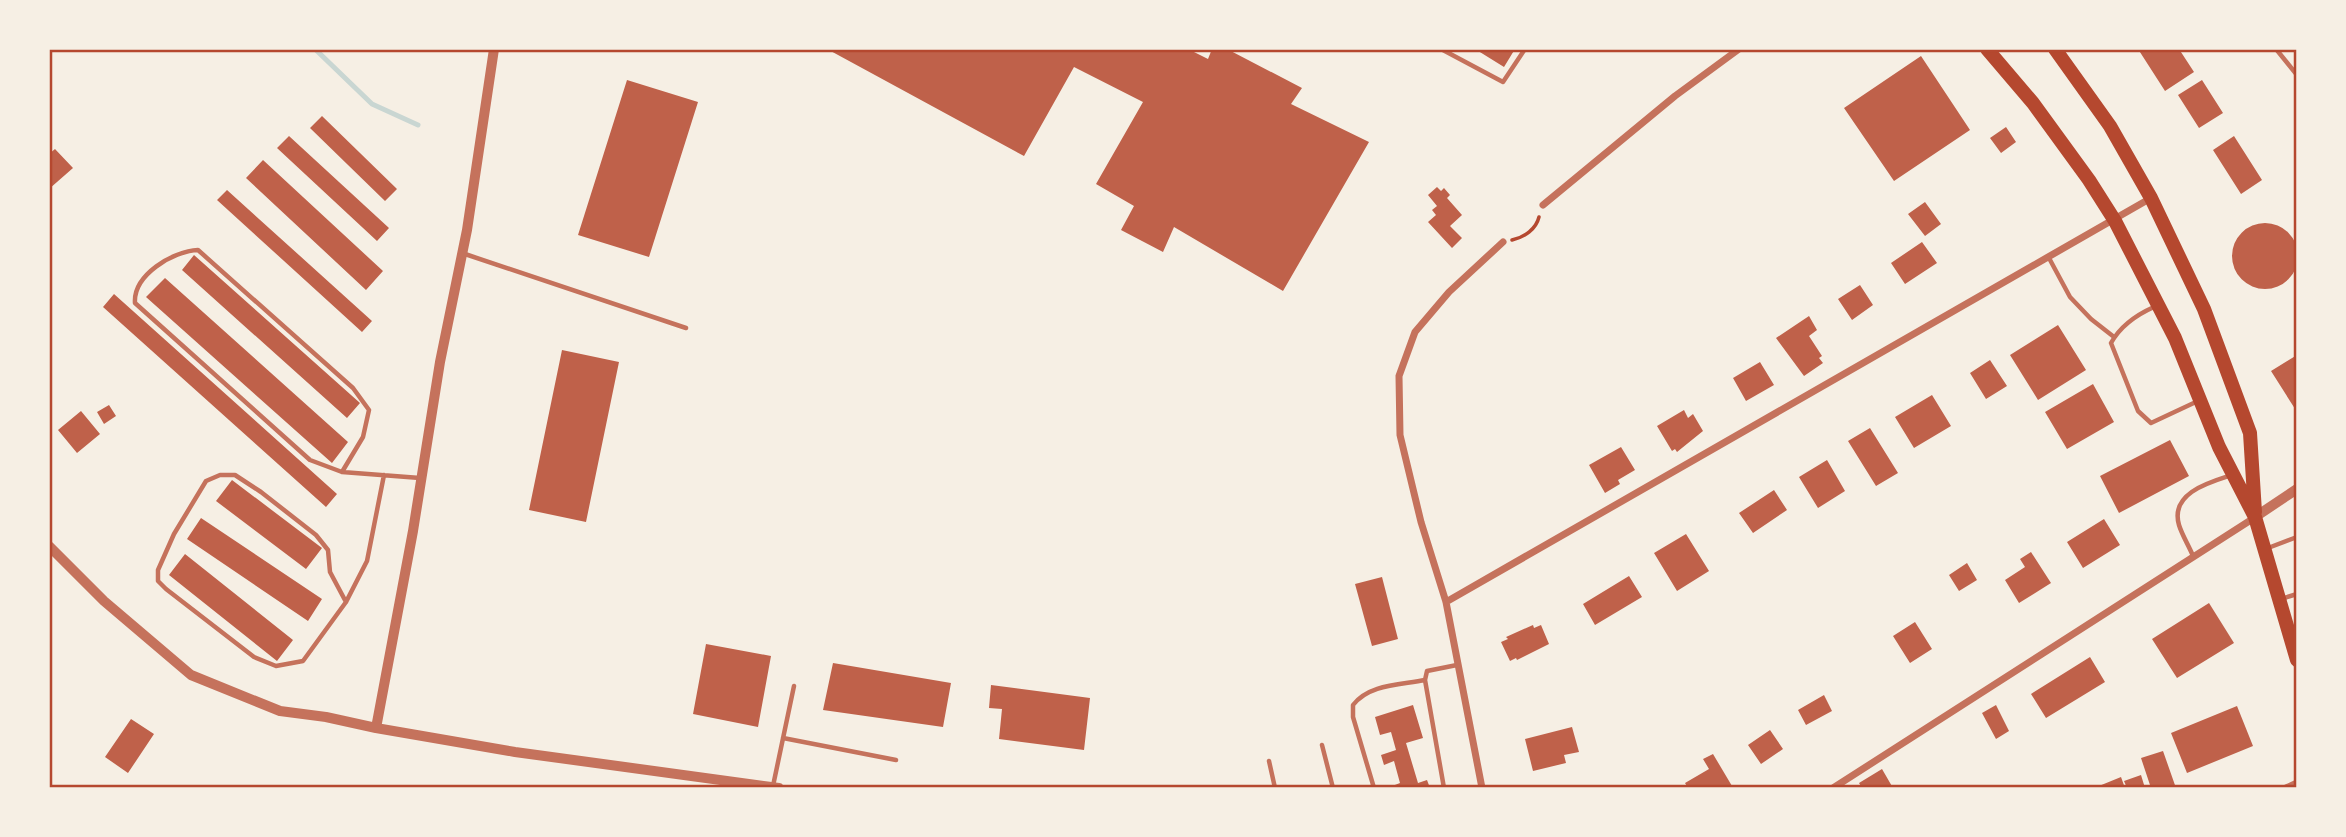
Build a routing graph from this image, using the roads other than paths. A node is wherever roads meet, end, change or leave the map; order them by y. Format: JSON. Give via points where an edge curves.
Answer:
{"nodes":[{"id":1,"x":494,"y":49,"type":"edge"},
{"id":2,"x":1441,"y":49,"type":"edge"},
{"id":3,"x":1525,"y":49,"type":"edge"},
{"id":4,"x":1739,"y":49,"type":"edge"},
{"id":5,"x":1987,"y":49,"type":"edge"},
{"id":6,"x":2055,"y":49,"type":"edge"},
{"id":7,"x":2284,"y":49,"type":"edge"},
{"id":8,"x":2277,"y":51,"type":"edge"},
{"id":9,"x":2297,"y":75,"type":"edge"},
{"id":10,"x":2151,"y":198,"type":"junction"},
{"id":11,"x":1543,"y":205,"type":"road end"},
{"id":12,"x":2115,"y":220,"type":"junction"},
{"id":13,"x":1503,"y":243,"type":"road end"},
{"id":14,"x":463,"y":254,"type":"junction"},
{"id":15,"x":2049,"y":258,"type":"junction"},
{"id":16,"x":2158,"y":305,"type":"junction"},
{"id":17,"x":686,"y":328,"type":"dead end"},
{"id":18,"x":2114,"y":337,"type":"junction"},
{"id":19,"x":2199,"y":401,"type":"junction"},
{"id":20,"x":2252,"y":470,"type":"junction"},
{"id":21,"x":342,"y":472,"type":"junction"},
{"id":22,"x":384,"y":475,"type":"junction"},
{"id":23,"x":2233,"y":475,"type":"junction"},
{"id":24,"x":421,"y":478,"type":"junction"},
{"id":25,"x":2297,"y":489,"type":"edge"},
{"id":26,"x":2255,"y":517,"type":"junction"},
{"id":27,"x":2297,"y":537,"type":"edge"},
{"id":28,"x":49,"y":546,"type":"edge"},
{"id":29,"x":2265,"y":549,"type":"junction"},
{"id":30,"x":2194,"y":557,"type":"junction"},
{"id":31,"x":2297,"y":594,"type":"edge"},
{"id":32,"x":2279,"y":600,"type":"junction"},
{"id":33,"x":346,"y":602,"type":"junction"},
{"id":34,"x":1446,"y":602,"type":"junction"},
{"id":35,"x":2297,"y":660,"type":"edge"},
{"id":36,"x":1457,"y":665,"type":"junction"},
{"id":37,"x":1425,"y":680,"type":"junction"},
{"id":38,"x":794,"y":686,"type":"dead end"},
{"id":39,"x":376,"y":728,"type":"junction"},
{"id":40,"x":783,"y":738,"type":"junction"},
{"id":41,"x":1322,"y":745,"type":"dead end"},
{"id":42,"x":896,"y":760,"type":"dead end"},
{"id":43,"x":1269,"y":761,"type":"dead end"},
{"id":44,"x":2297,"y":783,"type":"edge"},
{"id":45,"x":773,"y":787,"type":"edge"},
{"id":46,"x":779,"y":788,"type":"edge"},
{"id":47,"x":1275,"y":788,"type":"edge"},
{"id":48,"x":1333,"y":788,"type":"edge"},
{"id":49,"x":1374,"y":788,"type":"edge"},
{"id":50,"x":1444,"y":788,"type":"edge"},
{"id":51,"x":1482,"y":788,"type":"edge"},
{"id":52,"x":1833,"y":788,"type":"edge"},
{"id":53,"x":2286,"y":788,"type":"edge"}],
"edges":[{"from":1,"to":14,"type":"street"},
{"from":2,"to":3,"type":"lane","via":[[1503,82]]},
{"from":4,"to":11,"type":"street"},
{"from":5,"to":12,"type":"main road","via":[[2062,141]]},
{"from":6,"to":10,"type":"main road","via":[[2110,125]]},
{"from":7,"to":8,"type":"lane"},
{"from":8,"to":9,"type":"lane"},
{"from":10,"to":12,"type":"street"},
{"from":10,"to":20,"type":"main road","via":[[2204,309],[2250,433]]},
{"from":12,"to":15,"type":"street"},
{"from":12,"to":16,"type":"main road"},
{"from":13,"to":34,"type":"street","via":[[1449,292],[1415,332],[1399,376],[1400,435]]},
{"from":14,"to":17,"type":"lane"},
{"from":14,"to":24,"type":"street"},
{"from":15,"to":18,"type":"lane","via":[[2070,297]]},
{"from":15,"to":34,"type":"street"},
{"from":16,"to":18,"type":"lane","via":[[2140,313]]},
{"from":16,"to":19,"type":"main road"},
{"from":18,"to":19,"type":"lane","via":[[2111,343],[2138,411],[2151,424]]},
{"from":19,"to":23,"type":"main road"},
{"from":20,"to":23,"type":"lane"},
{"from":20,"to":26,"type":"main road"},
{"from":21,"to":21,"type":"lane","via":[[310,460],[135,303],[139,283],[171,256],[198,250],[353,388],[369,410],[363,437]]},
{"from":21,"to":22,"type":"lane"},
{"from":22,"to":24,"type":"lane"},
{"from":22,"to":33,"type":"lane","via":[[367,561]]},
{"from":23,"to":26,"type":"main road"},
{"from":23,"to":30,"type":"lane","via":[[2206,483],[2178,507],[2178,523]]},
{"from":24,"to":39,"type":"street"},
{"from":25,"to":26,"type":"street"},
{"from":26,"to":29,"type":"main road"},
{"from":26,"to":30,"type":"street"},
{"from":27,"to":29,"type":"lane"},
{"from":28,"to":39,"type":"street","via":[[104,601],[191,675],[281,711]]},
{"from":29,"to":32,"type":"main road"},
{"from":30,"to":52,"type":"street"},
{"from":31,"to":32,"type":"lane"},
{"from":32,"to":35,"type":"main road"},
{"from":33,"to":33,"type":"lane","via":[[303,661],[276,666],[254,657],[166,589],[158,581],[158,570],[206,481],[235,475],[316,535],[328,550],[330,572]]},
{"from":34,"to":36,"type":"street"},
{"from":36,"to":37,"type":"lane","via":[[1427,671]]},
{"from":36,"to":51,"type":"street"},
{"from":37,"to":49,"type":"lane","via":[[1371,690],[1353,705]]},
{"from":37,"to":50,"type":"lane"},
{"from":38,"to":40,"type":"lane"},
{"from":39,"to":45,"type":"street"},
{"from":40,"to":42,"type":"lane"},
{"from":40,"to":45,"type":"lane"},
{"from":41,"to":48,"type":"lane"},
{"from":43,"to":47,"type":"lane"},
{"from":44,"to":53,"type":"street"},
{"from":45,"to":46,"type":"street"}]}
